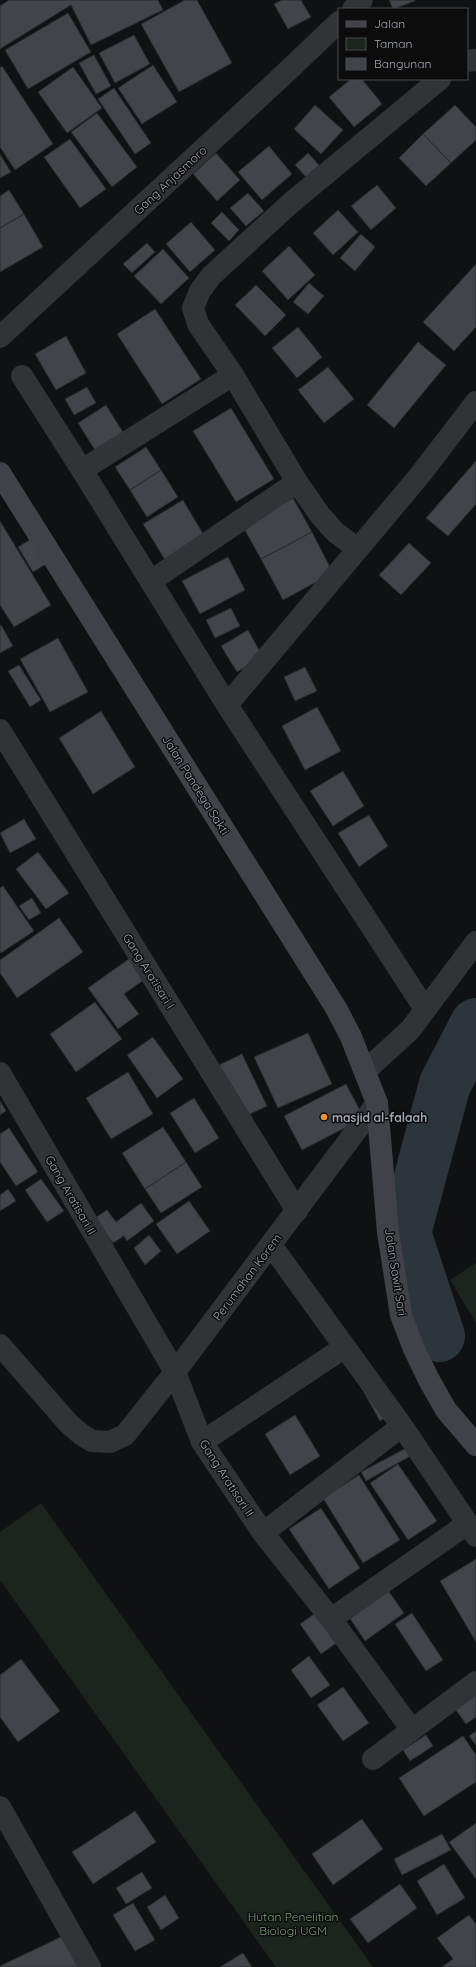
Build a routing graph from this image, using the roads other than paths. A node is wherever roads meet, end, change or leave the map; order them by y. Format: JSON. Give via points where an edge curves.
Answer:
{"nodes":[{"id":1,"x":362,"y":0,"type":"edge"},
{"id":2,"x":354,"y":8,"type":"edge"},
{"id":3,"x":338,"y":23,"type":"edge"},
{"id":4,"x":439,"y":80,"type":"edge"},
{"id":5,"x":0,"y":337,"type":"edge"},
{"id":6,"x":233,"y":375,"type":"junction"},
{"id":7,"x":22,"y":376,"type":"dead end"},
{"id":8,"x":476,"y":402,"type":"edge"},
{"id":9,"x":82,"y":470,"type":"junction"},
{"id":10,"x":0,"y":473,"type":"edge"},
{"id":11,"x":297,"y":482,"type":"junction"},
{"id":12,"x":358,"y":549,"type":"junction"},
{"id":13,"x":151,"y":581,"type":"junction"},
{"id":14,"x":226,"y":705,"type":"junction"},
{"id":15,"x":0,"y":730,"type":"edge"},
{"id":16,"x":476,"y":942,"type":"edge"},
{"id":17,"x":425,"y":1009,"type":"junction"},
{"id":18,"x":365,"y":1071,"type":"junction"},
{"id":19,"x":0,"y":1073,"type":"edge"},
{"id":20,"x":377,"y":1103,"type":"junction"},
{"id":21,"x":297,"y":1211,"type":"junction"},
{"id":22,"x":271,"y":1245,"type":"junction"},
{"id":23,"x":0,"y":1345,"type":"edge"},
{"id":24,"x":345,"y":1347,"type":"junction"},
{"id":25,"x":175,"y":1372,"type":"junction"},
{"id":26,"x":402,"y":1426,"type":"junction"},
{"id":27,"x":202,"y":1442,"type":"junction"},
{"id":28,"x":476,"y":1445,"type":"edge"},
{"id":29,"x":472,"y":1530,"type":"edge"},
{"id":30,"x":263,"y":1533,"type":"junction"},
{"id":31,"x":330,"y":1619,"type":"junction"},
{"id":32,"x":476,"y":1682,"type":"edge"},
{"id":33,"x":412,"y":1730,"type":"junction"},
{"id":34,"x":373,"y":1759,"type":"dead end"},
{"id":35,"x":0,"y":1807,"type":"edge"},
{"id":36,"x":90,"y":1967,"type":"edge"}],
"edges":[{"from":1,"to":2,"type":"street"},
{"from":3,"to":5,"type":"street","name":"Gang Anjasmoro"},
{"from":4,"to":6,"type":"street","via":[[292,202],[211,276],[200,291],[193,308],[198,324]]},
{"from":6,"to":9,"type":"street"},
{"from":6,"to":11,"type":"street"},
{"from":7,"to":9,"type":"street"},
{"from":8,"to":12,"type":"street","via":[[420,475]]},
{"from":9,"to":13,"type":"street"},
{"from":10,"to":18,"type":"main road","name":"Jalan Pandega Sakti","via":[[336,1008]]},
{"from":11,"to":12,"type":"street","via":[[335,532]]},
{"from":11,"to":13,"type":"street"},
{"from":12,"to":14,"type":"street"},
{"from":13,"to":14,"type":"street"},
{"from":14,"to":17,"type":"street"},
{"from":15,"to":21,"type":"street","name":"Gang Aratisari I"},
{"from":16,"to":17,"type":"street"},
{"from":17,"to":18,"type":"street","via":[[410,1030]]},
{"from":18,"to":20,"type":"main road","name":"Jalan Pandega Sakti"},
{"from":19,"to":25,"type":"street","name":"Gang Aratisari II"},
{"from":20,"to":21,"type":"street","name":"Perumahan Korem"},
{"from":20,"to":28,"type":"main road","name":"Jalan Sawit Sari","via":[[388,1232],[401,1314],[414,1349],[446,1410]]},
{"from":21,"to":22,"type":"street","name":"Perumahan Korem"},
{"from":22,"to":24,"type":"street"},
{"from":22,"to":25,"type":"street","name":"Perumahan Korem"},
{"from":23,"to":25,"type":"street","name":"Perumahan Korem","via":[[69,1424],[92,1441],[110,1442],[125,1435]]},
{"from":24,"to":26,"type":"street"},
{"from":24,"to":27,"type":"street"},
{"from":25,"to":27,"type":"street","name":"Gang Aratisari II"},
{"from":26,"to":29,"type":"street"},
{"from":26,"to":30,"type":"street"},
{"from":27,"to":30,"type":"street","name":"Gang Aratisari II"},
{"from":29,"to":31,"type":"street"},
{"from":30,"to":31,"type":"street","name":"Gang Aratisari II"},
{"from":31,"to":33,"type":"street","name":"Gang Aratisari II"},
{"from":32,"to":33,"type":"street"},
{"from":33,"to":34,"type":"street"},
{"from":35,"to":36,"type":"street"}]}
